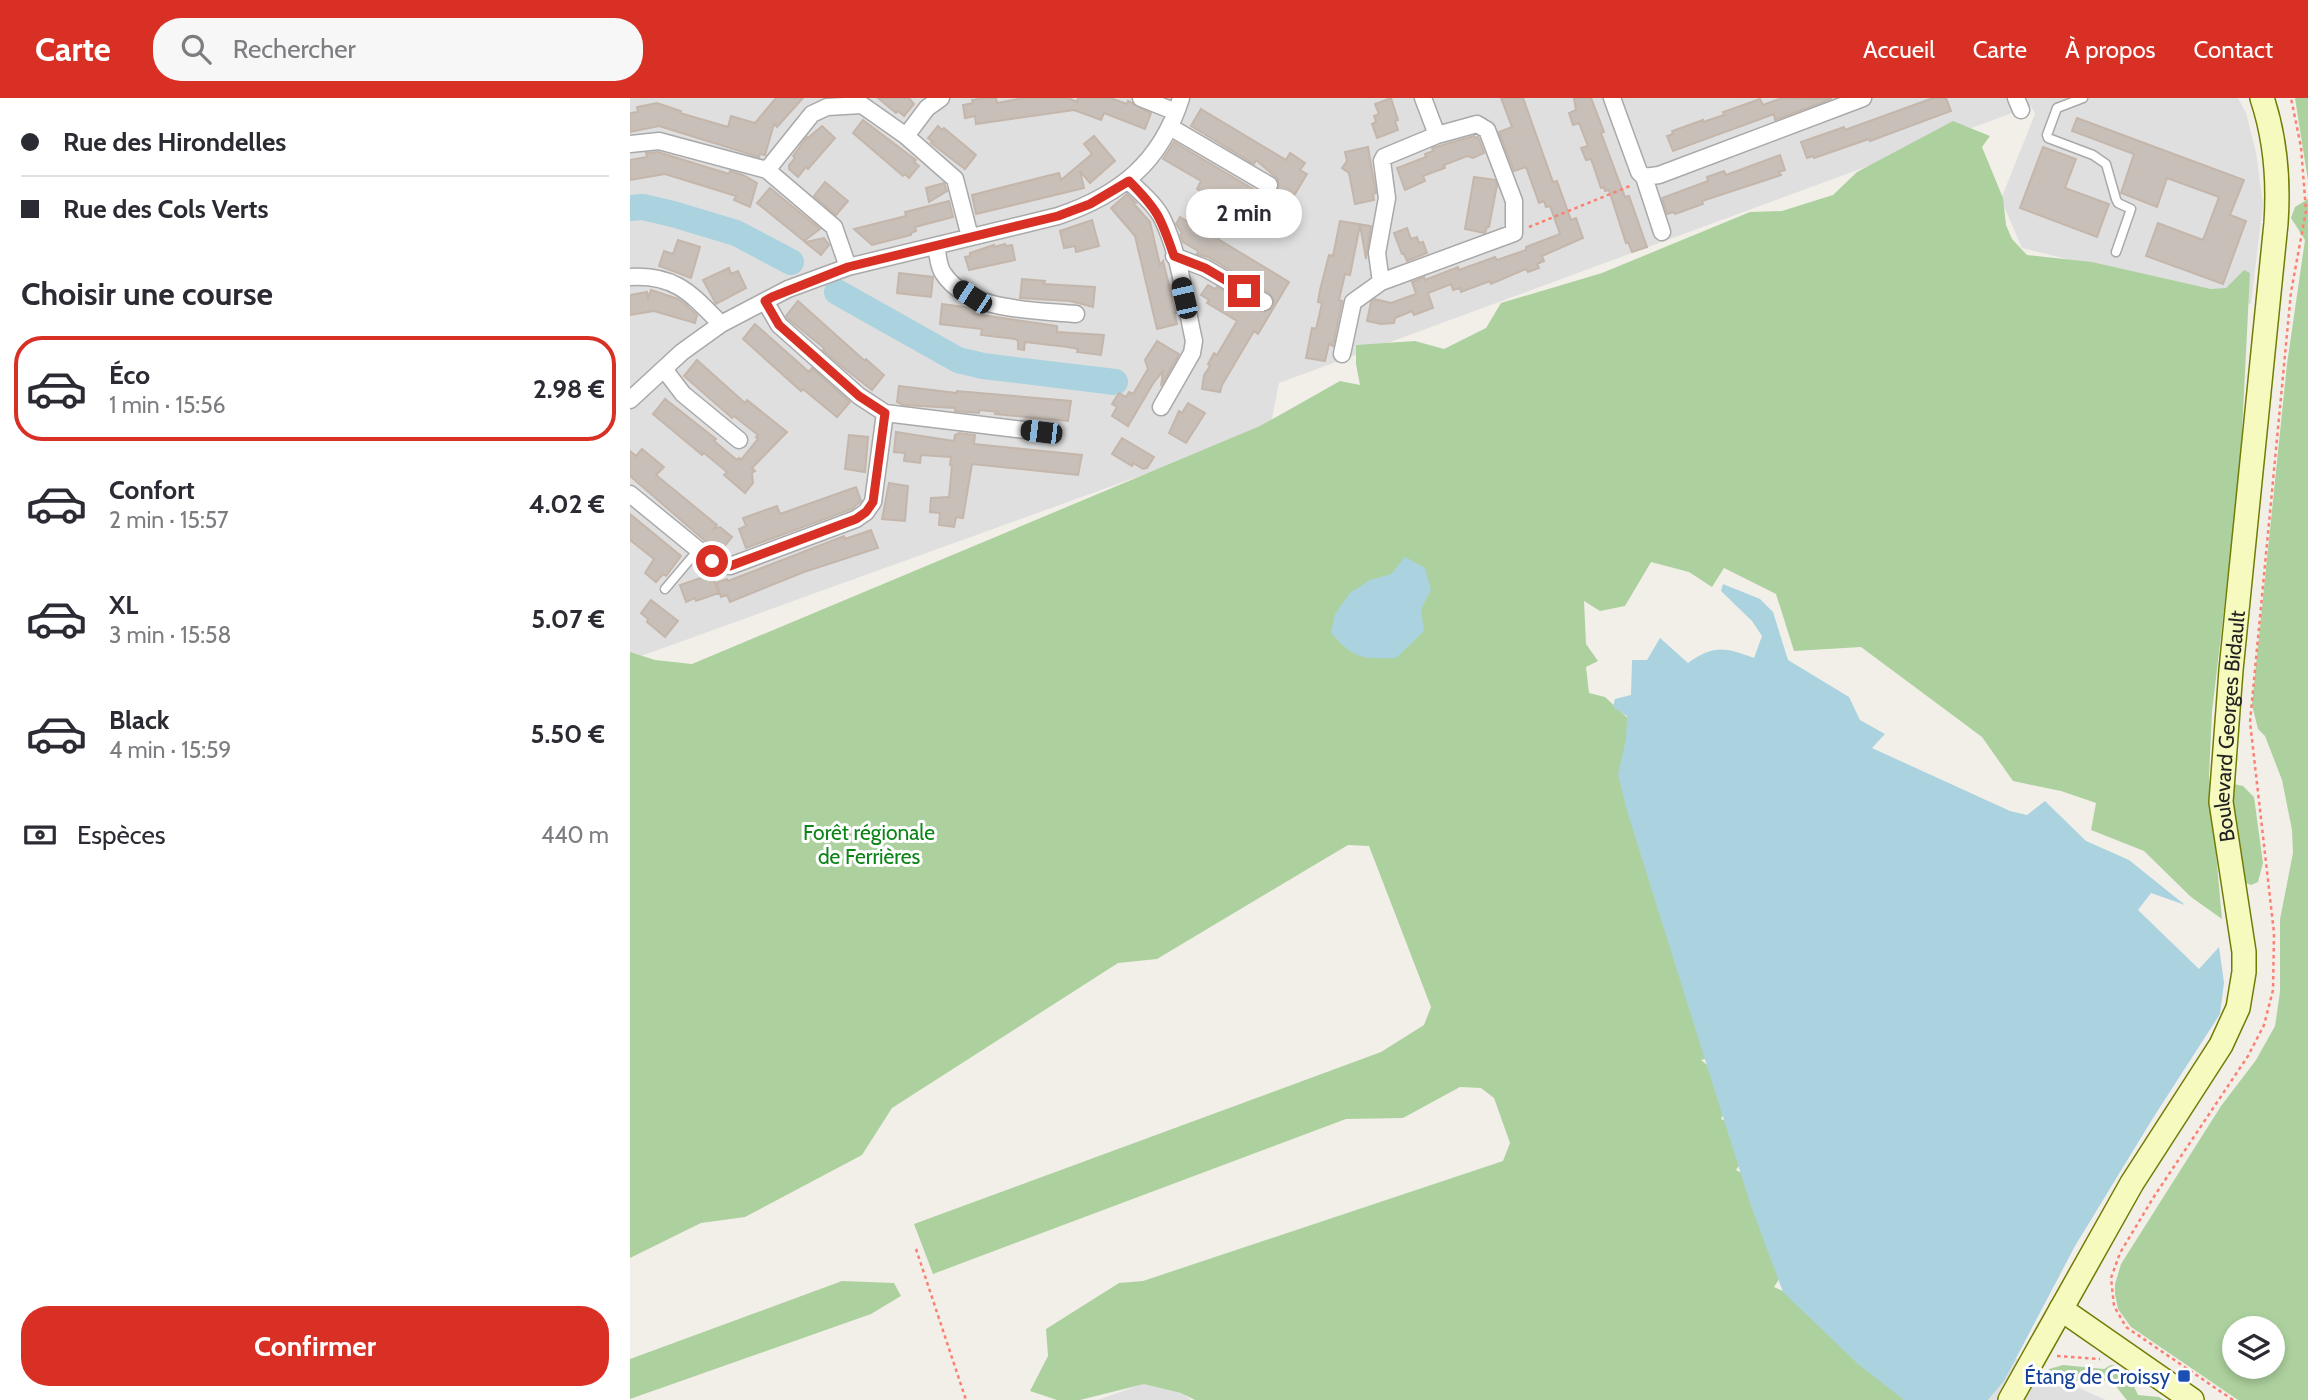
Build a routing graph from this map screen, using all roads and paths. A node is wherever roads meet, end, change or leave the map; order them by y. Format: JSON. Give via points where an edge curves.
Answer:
{"nodes":[{"id":1,"x":941,"y":98,"type":"edge"},
{"id":2,"x":1140,"y":98,"type":"edge"},
{"id":3,"x":1423,"y":98,"type":"edge"},
{"id":4,"x":1612,"y":98,"type":"edge"},
{"id":5,"x":1863,"y":98,"type":"edge"},
{"id":6,"x":2083,"y":98,"type":"edge"},
{"id":7,"x":2262,"y":98,"type":"edge"},
{"id":8,"x":2291,"y":98,"type":"edge"},
{"id":9,"x":1176,"y":112,"type":"edge"},
{"id":10,"x":1437,"y":135,"type":"junction"},
{"id":11,"x":906,"y":136,"type":"junction"},
{"id":12,"x":630,"y":144,"type":"edge"},
{"id":13,"x":767,"y":170,"type":"junction"},
{"id":14,"x":1644,"y":177,"type":"junction"},
{"id":15,"x":1129,"y":181,"type":"junction"},
{"id":16,"x":1269,"y":185,"type":"dead end"},
{"id":17,"x":1662,"y":232,"type":"dead end"},
{"id":18,"x":1514,"y":233,"type":"junction"},
{"id":19,"x":970,"y":237,"type":"junction"},
{"id":20,"x":936,"y":246,"type":"junction"},
{"id":21,"x":2116,"y":252,"type":"dead end"},
{"id":22,"x":1174,"y":256,"type":"junction"},
{"id":23,"x":848,"y":267,"type":"junction"},
{"id":24,"x":630,"y":277,"type":"edge"},
{"id":25,"x":1381,"y":282,"type":"junction"},
{"id":26,"x":765,"y":301,"type":"junction"},
{"id":27,"x":1264,"y":302,"type":"dead end"},
{"id":28,"x":1076,"y":314,"type":"dead end"},
{"id":29,"x":721,"y":324,"type":"junction"},
{"id":30,"x":1342,"y":354,"type":"dead end"},
{"id":31,"x":664,"y":369,"type":"junction"},
{"id":32,"x":630,"y":400,"type":"edge"},
{"id":33,"x":1161,"y":407,"type":"dead end"},
{"id":34,"x":885,"y":413,"type":"junction"},
{"id":35,"x":1041,"y":432,"type":"dead end"},
{"id":36,"x":739,"y":440,"type":"dead end"},
{"id":37,"x":630,"y":495,"type":"edge"},
{"id":38,"x":698,"y":550,"type":"junction"},
{"id":39,"x":664,"y":589,"type":"dead end"},
{"id":40,"x":916,"y":1249,"type":"dead end"},
{"id":41,"x":2061,"y":1309,"type":"junction"},
{"id":42,"x":966,"y":1400,"type":"edge"},
{"id":43,"x":2010,"y":1400,"type":"edge"},
{"id":44,"x":2192,"y":1400,"type":"edge"},
{"id":45,"x":2233,"y":1400,"type":"edge"}],
"edges":[{"from":1,"to":11,"type":"street","via":[[927,108]]},
{"from":2,"to":9,"type":"street"},
{"from":3,"to":10,"type":"street"},
{"from":4,"to":14,"type":"street"},
{"from":5,"to":14,"type":"street"},
{"from":6,"to":21,"type":"lane","via":[[2055,111],[2047,135],[2106,164],[2116,199],[2131,209]]},
{"from":7,"to":41,"type":"street","name":"Boulevard Georges Bidault","via":[[2276,153],[2276,223],[2221,802],[2244,952],[2242,991],[2221,1045],[2132,1183]]},
{"from":8,"to":45,"type":"path","via":[[2306,211],[2291,292],[2249,722],[2273,924],[2273,990],[2264,1025],[2248,1056],[2155,1195],[2110,1278],[2116,1312],[2126,1327]]},
{"from":9,"to":15,"type":"street","via":[[1160,145]]},
{"from":9,"to":16,"type":"street"},
{"from":10,"to":18,"type":"street","via":[[1477,124],[1487,130],[1514,201]]},
{"from":10,"to":25,"type":"street","via":[[1382,161],[1387,198],[1377,253]]},
{"from":11,"to":13,"type":"street","via":[[862,105],[827,107],[812,114]]},
{"from":11,"to":19,"type":"street","via":[[955,179]]},
{"from":12,"to":13,"type":"street","via":[[659,141]]},
{"from":13,"to":23,"type":"street","via":[[834,228]]},
{"from":14,"to":17,"type":"street"},
{"from":14,"to":18,"type":"path","via":[[1632,186]]},
{"from":15,"to":19,"type":"street","via":[[1078,209]]},
{"from":15,"to":22,"type":"street","via":[[1162,219]]},
{"from":18,"to":25,"type":"street"},
{"from":19,"to":20,"type":"street"},
{"from":20,"to":23,"type":"street"},
{"from":20,"to":28,"type":"street","via":[[942,271],[972,297],[993,306]]},
{"from":22,"to":27,"type":"street"},
{"from":22,"to":33,"type":"street","via":[[1194,347]]},
{"from":23,"to":26,"type":"street"},
{"from":24,"to":29,"type":"street","via":[[683,287]]},
{"from":25,"to":30,"type":"street","via":[[1353,302]]},
{"from":26,"to":29,"type":"street"},
{"from":26,"to":34,"type":"street","via":[[779,325],[859,396]]},
{"from":29,"to":31,"type":"street"},
{"from":31,"to":32,"type":"street"},
{"from":31,"to":36,"type":"street","via":[[684,394]]},
{"from":34,"to":35,"type":"street"},
{"from":34,"to":38,"type":"street","via":[[873,502],[866,512],[730,566],[717,565]]},
{"from":37,"to":38,"type":"street"},
{"from":38,"to":39,"type":"lane"},
{"from":40,"to":42,"type":"path"},
{"from":41,"to":43,"type":"street","name":"Boulevard Georges Bidault"},
{"from":41,"to":44,"type":"street"}]}
